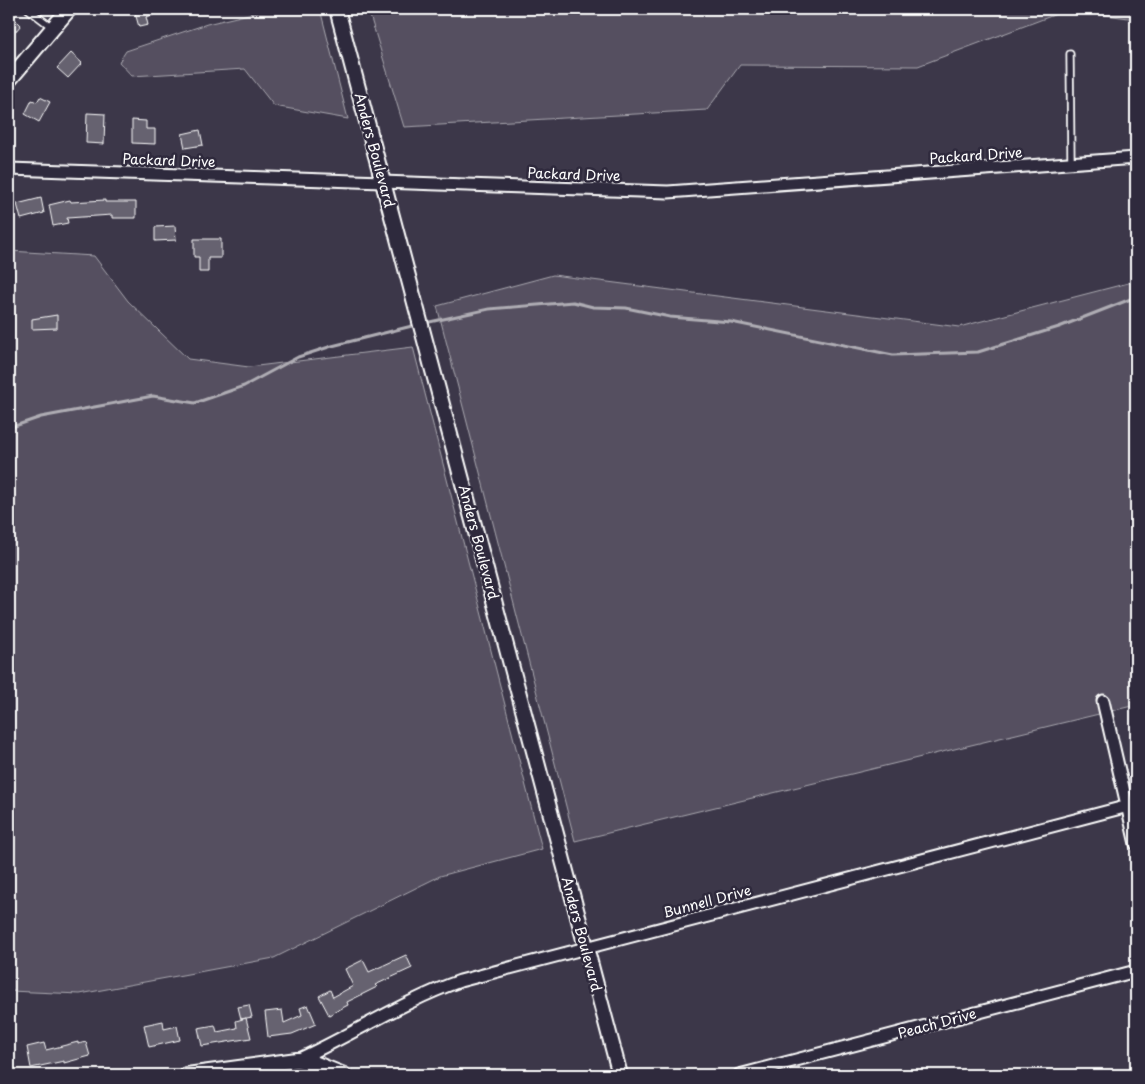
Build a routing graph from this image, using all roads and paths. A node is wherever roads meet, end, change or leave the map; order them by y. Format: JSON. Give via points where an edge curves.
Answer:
{"nodes":[{"id":1,"x":28,"y":9,"type":"edge"},
{"id":2,"x":69,"y":9,"type":"edge"},
{"id":3,"x":337,"y":9,"type":"edge"},
{"id":4,"x":53,"y":28,"type":"junction"},
{"id":5,"x":1070,"y":54,"type":"dead end"},
{"id":6,"x":9,"y":80,"type":"edge"},
{"id":7,"x":1136,"y":158,"type":"edge"},
{"id":8,"x":1071,"y":163,"type":"junction"},
{"id":9,"x":9,"y":169,"type":"edge"},
{"id":10,"x":383,"y":182,"type":"junction"},
{"id":11,"x":1103,"y":701,"type":"dead end"},
{"id":12,"x":1131,"y":806,"type":"edge"},
{"id":13,"x":1136,"y":844,"type":"edge"},
{"id":14,"x":585,"y":948,"type":"junction"},
{"id":15,"x":1136,"y":971,"type":"edge"},
{"id":16,"x":297,"y":1060,"type":"junction"},
{"id":17,"x":187,"y":1075,"type":"edge"},
{"id":18,"x":344,"y":1075,"type":"edge"},
{"id":19,"x":620,"y":1075,"type":"edge"},
{"id":20,"x":738,"y":1075,"type":"edge"}],
"edges":[{"from":1,"to":4,"type":"lane"},
{"from":2,"to":4,"type":"street"},
{"from":3,"to":10,"type":"street","name":"Anders Boulevard"},
{"from":4,"to":6,"type":"street"},
{"from":5,"to":8,"type":"lane"},
{"from":7,"to":8,"type":"street","name":"Packard Drive"},
{"from":8,"to":10,"type":"street","name":"Packard Drive","via":[[668,192]]},
{"from":9,"to":10,"type":"street","name":"Packard Drive"},
{"from":10,"to":14,"type":"street","name":"Anders Boulevard"},
{"from":11,"to":12,"type":"street"},
{"from":12,"to":13,"type":"street"},
{"from":12,"to":14,"type":"street","name":"Bunnell Drive"},
{"from":14,"to":16,"type":"street","name":"Bunnell Drive","via":[[436,990]]},
{"from":14,"to":19,"type":"street","name":"Anders Boulevard"},
{"from":15,"to":20,"type":"street","name":"Peach Drive"},
{"from":16,"to":17,"type":"street"},
{"from":16,"to":18,"type":"street"}]}
